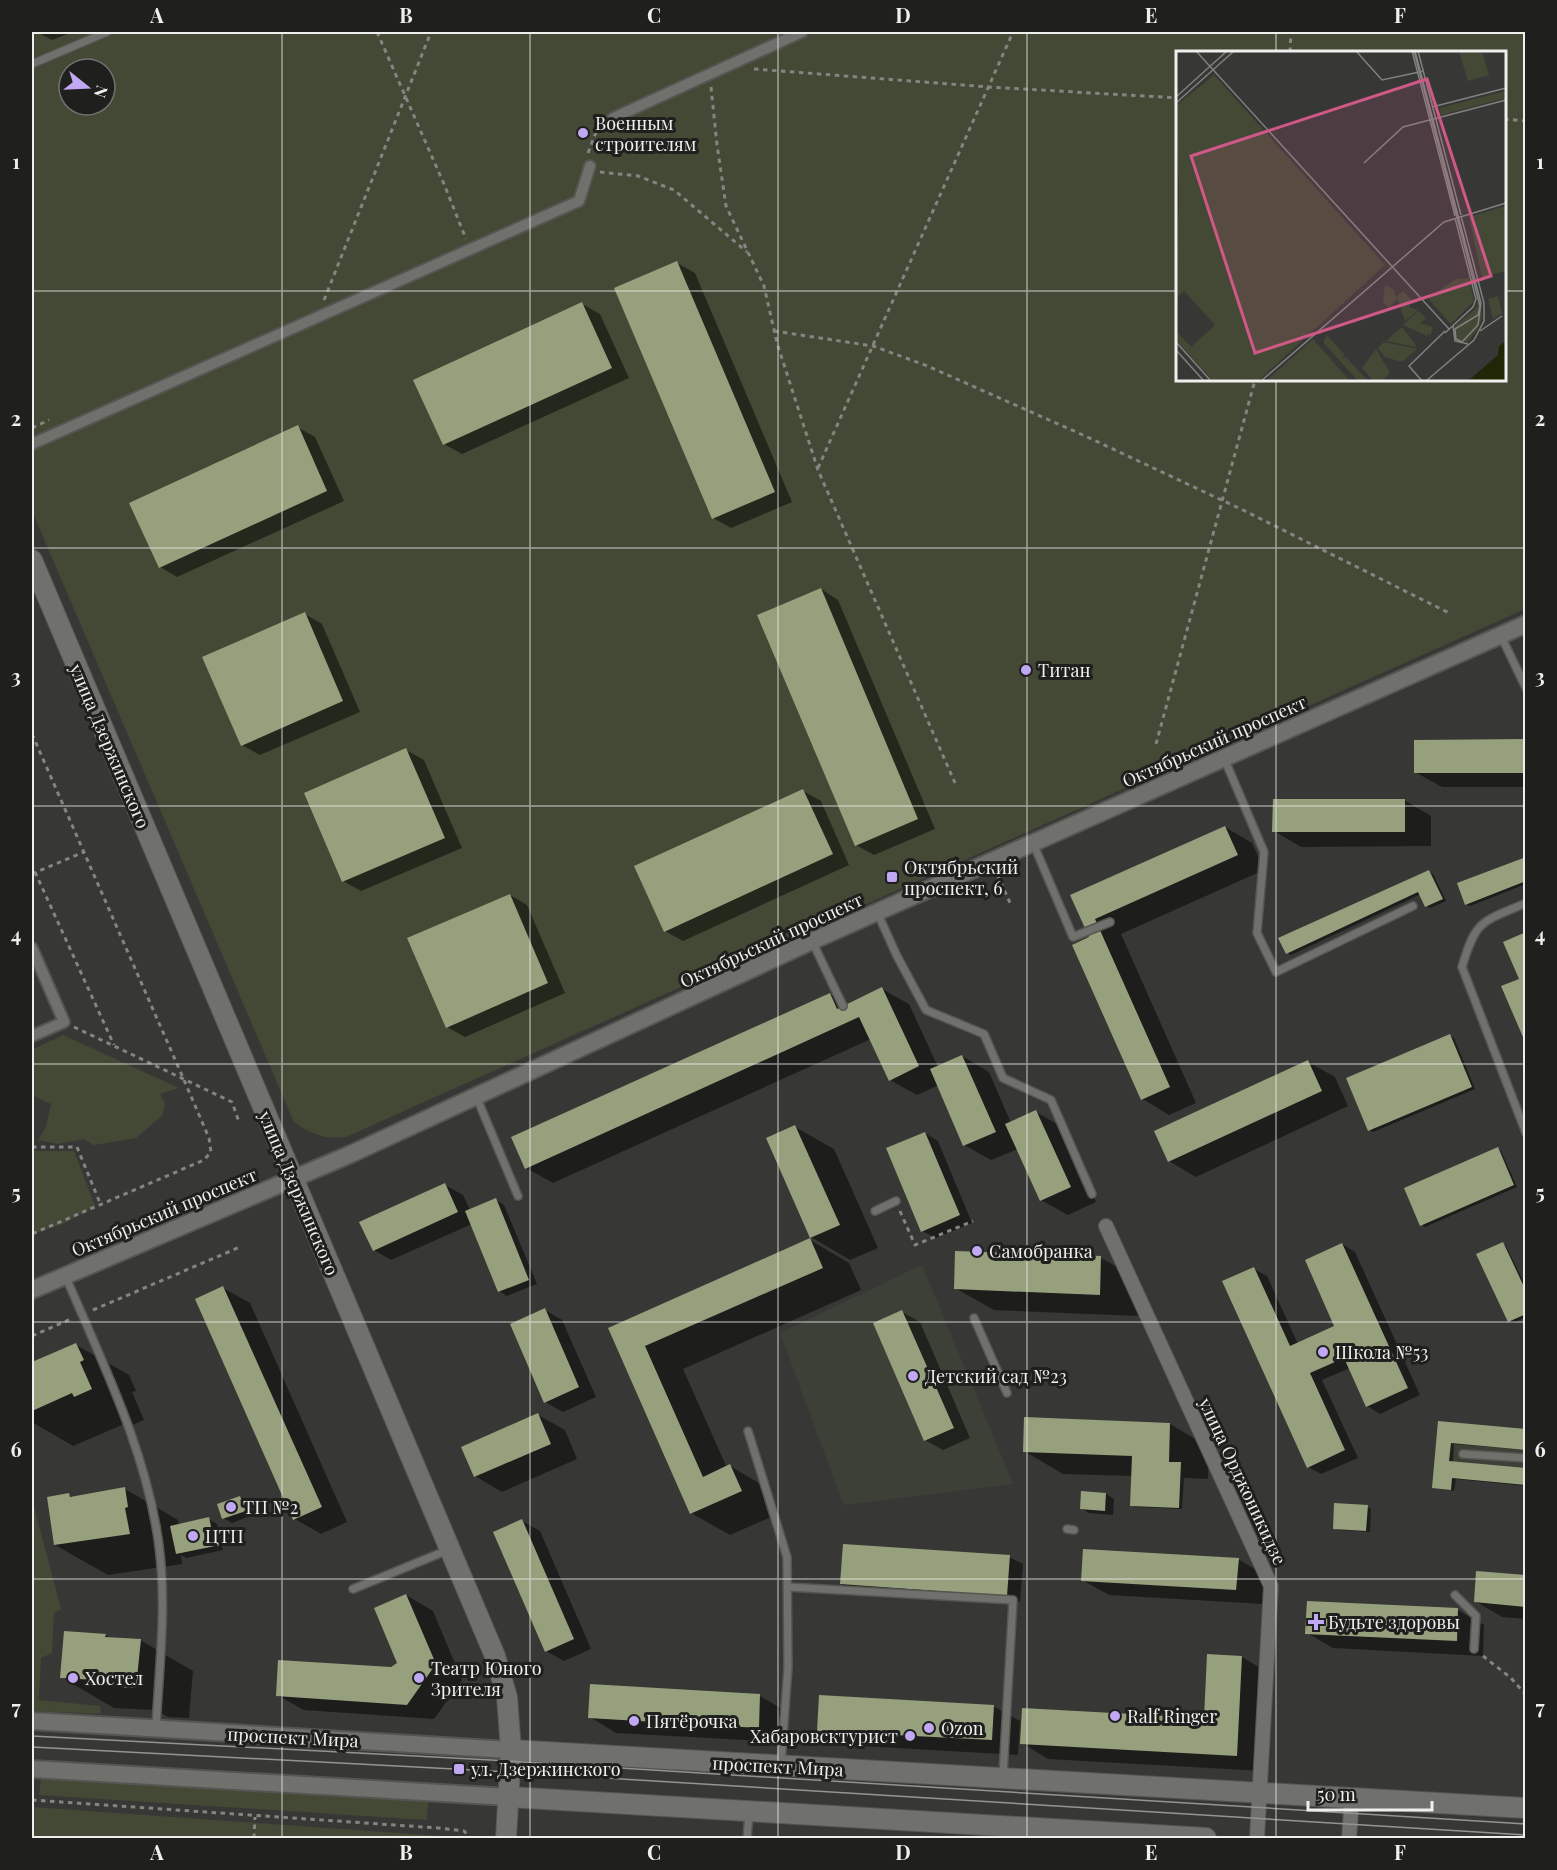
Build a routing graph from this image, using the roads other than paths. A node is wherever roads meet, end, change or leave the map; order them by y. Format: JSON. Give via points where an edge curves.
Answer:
{"nodes":[{"id":1,"x":106,"y":32,"type":"edge"},
{"id":2,"x":802,"y":32,"type":"edge"},
{"id":3,"x":32,"y":64,"type":"edge"},
{"id":4,"x":607,"y":118,"type":"road end"},
{"id":5,"x":588,"y":165,"type":"road end"},
{"id":6,"x":32,"y":444,"type":"edge"},
{"id":7,"x":32,"y":560,"type":"edge"},
{"id":8,"x":1526,"y":624,"type":"edge"},
{"id":9,"x":1501,"y":635,"type":"junction"},
{"id":10,"x":1526,"y":688,"type":"edge"},
{"id":11,"x":1224,"y":758,"type":"junction"},
{"id":12,"x":1033,"y":843,"type":"junction"},
{"id":13,"x":1526,"y":903,"type":"edge"},
{"id":14,"x":1413,"y":906,"type":"dead end"},
{"id":15,"x":877,"y":912,"type":"junction"},
{"id":16,"x":1110,"y":922,"type":"dead end"},
{"id":17,"x":812,"y":941,"type":"junction"},
{"id":18,"x":32,"y":948,"type":"edge"},
{"id":19,"x":843,"y":1006,"type":"dead end"},
{"id":20,"x":32,"y":1036,"type":"edge"},
{"id":21,"x":476,"y":1096,"type":"junction"},
{"id":22,"x":1526,"y":1133,"type":"edge"},
{"id":23,"x":293,"y":1179,"type":"junction"},
{"id":24,"x":1092,"y":1194,"type":"dead end"},
{"id":25,"x":518,"y":1196,"type":"dead end"},
{"id":26,"x":896,"y":1201,"type":"road end"},
{"id":27,"x":875,"y":1211,"type":"dead end"},
{"id":28,"x":1107,"y":1226,"type":"dead end"},
{"id":29,"x":65,"y":1275,"type":"junction"},
{"id":30,"x":32,"y":1290,"type":"edge"},
{"id":31,"x":974,"y":1318,"type":"dead end"},
{"id":32,"x":1007,"y":1393,"type":"dead end"},
{"id":33,"x":748,"y":1431,"type":"dead end"},
{"id":34,"x":1462,"y":1454,"type":"dead end"},
{"id":35,"x":1526,"y":1458,"type":"edge"},
{"id":36,"x":450,"y":1550,"type":"junction"},
{"id":37,"x":788,"y":1587,"type":"junction"},
{"id":38,"x":353,"y":1589,"type":"dead end"},
{"id":39,"x":1455,"y":1595,"type":"dead end"},
{"id":40,"x":1474,"y":1649,"type":"road end"},
{"id":41,"x":32,"y":1721,"type":"edge"},
{"id":42,"x":156,"y":1728,"type":"junction"},
{"id":43,"x":511,"y":1750,"type":"junction"},
{"id":44,"x":780,"y":1766,"type":"junction"},
{"id":45,"x":32,"y":1769,"type":"edge"},
{"id":46,"x":1003,"y":1778,"type":"junction"},
{"id":47,"x":1260,"y":1793,"type":"junction"},
{"id":48,"x":509,"y":1797,"type":"junction"},
{"id":49,"x":1352,"y":1798,"type":"junction"},
{"id":50,"x":1526,"y":1808,"type":"edge"},
{"id":51,"x":749,"y":1811,"type":"junction"},
{"id":52,"x":1025,"y":1833,"type":"edge"},
{"id":53,"x":506,"y":1839,"type":"edge"},
{"id":54,"x":747,"y":1839,"type":"edge"},
{"id":55,"x":1206,"y":1839,"type":"edge"},
{"id":56,"x":1257,"y":1839,"type":"edge"},
{"id":57,"x":1349,"y":1839,"type":"edge"}],
"edges":[{"from":1,"to":3,"type":"lane"},
{"from":2,"to":4,"type":"street"},
{"from":5,"to":6,"type":"street","via":[[579,201]]},
{"from":7,"to":23,"type":"main road","name":"улица Дзержинского"},
{"from":8,"to":9,"type":"street","name":"Октябрьский проспект"},
{"from":9,"to":10,"type":"lane"},
{"from":9,"to":11,"type":"street","name":"Октябрьский проспект"},
{"from":11,"to":12,"type":"street","name":"Октябрьский проспект"},
{"from":11,"to":14,"type":"lane","via":[[1264,852],[1257,933],[1276,972]]},
{"from":12,"to":15,"type":"street","name":"Октябрьский проспект"},
{"from":12,"to":16,"type":"lane","via":[[1073,937]]},
{"from":13,"to":22,"type":"lane","via":[[1497,914],[1479,927],[1462,967]]},
{"from":15,"to":17,"type":"street","name":"Октябрьский проспект"},
{"from":15,"to":24,"type":"lane","via":[[926,1010],[984,1034],[1003,1078],[1051,1100]]},
{"from":17,"to":19,"type":"lane"},
{"from":17,"to":21,"type":"street","name":"Октябрьский проспект"},
{"from":18,"to":20,"type":"street","via":[[64,1022]]},
{"from":21,"to":23,"type":"street","name":"Октябрьский проспект"},
{"from":21,"to":25,"type":"lane"},
{"from":23,"to":29,"type":"street","name":"Октябрьский проспект"},
{"from":23,"to":36,"type":"main road","name":"улица Дзержинского"},
{"from":26,"to":27,"type":"lane"},
{"from":28,"to":47,"type":"street","name":"улица Орджоникидзе","via":[[1271,1586]]},
{"from":29,"to":30,"type":"street","name":"Октябрьский проспект"},
{"from":29,"to":42,"type":"lane","via":[[137,1445],[160,1548],[162,1605]]},
{"from":31,"to":32,"type":"lane"},
{"from":33,"to":37,"type":"lane","via":[[787,1557]]},
{"from":34,"to":35,"type":"lane"},
{"from":36,"to":38,"type":"lane"},
{"from":36,"to":43,"type":"main road","name":"улица Дзержинского","via":[[495,1656],[507,1697]]},
{"from":37,"to":44,"type":"lane","via":[[788,1667]]},
{"from":37,"to":46,"type":"lane","via":[[1013,1600]]},
{"from":39,"to":40,"type":"lane","via":[[1476,1616]]},
{"from":41,"to":42,"type":"street","name":"проспект Мира"},
{"from":42,"to":43,"type":"street","name":"проспект Мира"},
{"from":43,"to":44,"type":"main road","name":"проспект Мира"},
{"from":43,"to":48,"type":"main road","name":"улица Дзержинского"},
{"from":44,"to":46,"type":"main road","name":"проспект Мира"},
{"from":45,"to":48,"type":"street"},
{"from":46,"to":47,"type":"main road","name":"проспект Мира"},
{"from":47,"to":49,"type":"main road","name":"проспект Мира"},
{"from":47,"to":56,"type":"street","name":"улица Орджоникидзе"},
{"from":48,"to":51,"type":"main road"},
{"from":48,"to":53,"type":"main road","name":"улица Дзержинского"},
{"from":49,"to":50,"type":"main road","name":"проспект Мира"},
{"from":49,"to":57,"type":"street"},
{"from":51,"to":52,"type":"main road"},
{"from":51,"to":54,"type":"lane"},
{"from":52,"to":55,"type":"main road"}]}
